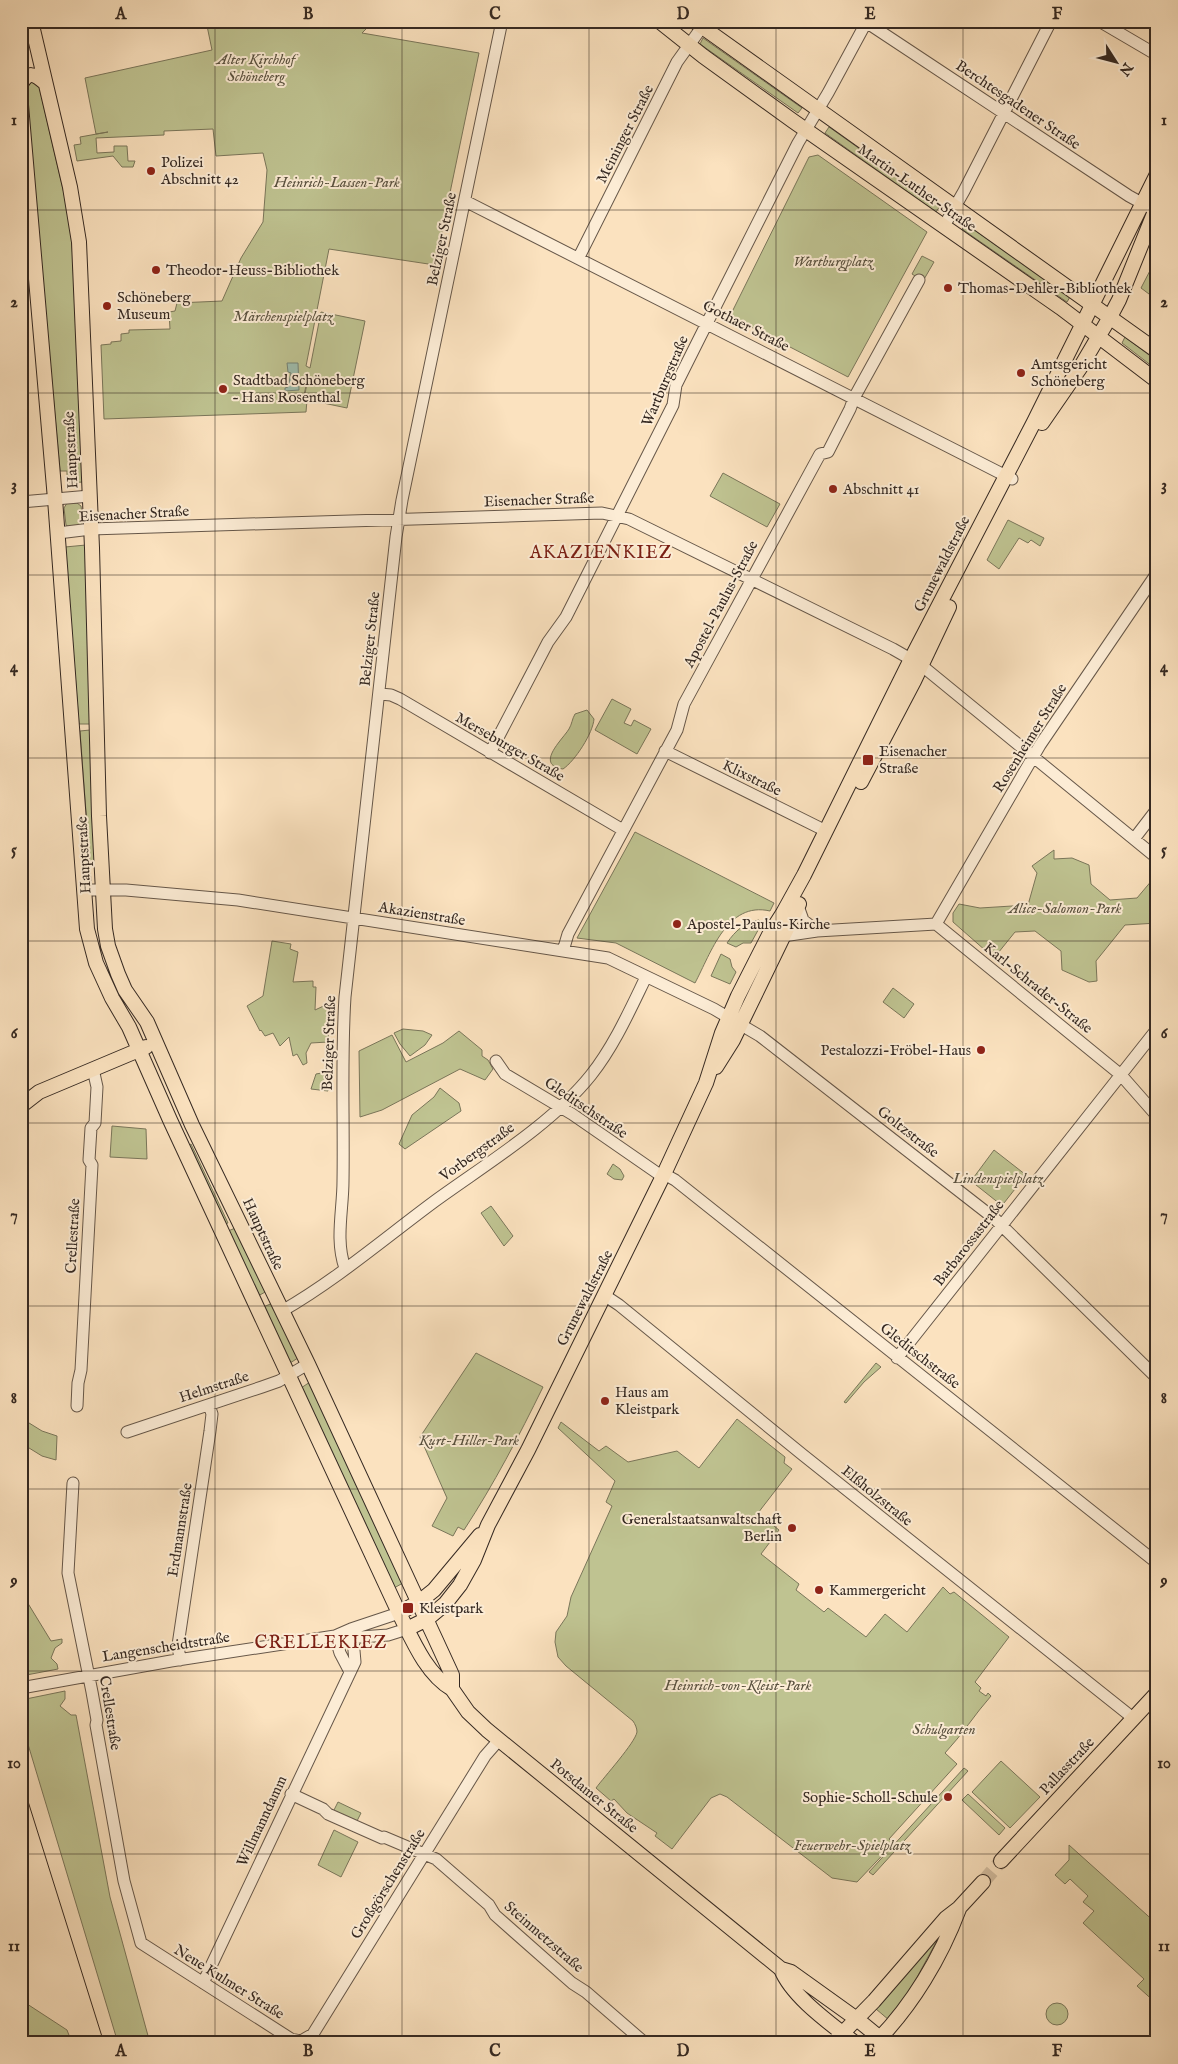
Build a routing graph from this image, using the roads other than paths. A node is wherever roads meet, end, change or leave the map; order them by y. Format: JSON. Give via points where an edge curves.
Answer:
{"nodes":[{"id":1,"x":31,"y":21,"type":"edge"},
{"id":2,"x":502,"y":21,"type":"edge"},
{"id":3,"x":659,"y":21,"type":"edge"},
{"id":4,"x":1051,"y":21,"type":"edge"},
{"id":5,"x":1099,"y":21,"type":"edge"},
{"id":6,"x":866,"y":22,"type":"edge"},
{"id":7,"x":698,"y":24,"type":"edge"},
{"id":8,"x":689,"y":45,"type":"junction"},
{"id":9,"x":1157,"y":55,"type":"edge"},
{"id":10,"x":38,"y":57,"type":"junction"},
{"id":11,"x":21,"y":66,"type":"edge"},
{"id":12,"x":44,"y":82,"type":"junction"},
{"id":13,"x":21,"y":84,"type":"edge"},
{"id":14,"x":21,"y":104,"type":"edge"},
{"id":15,"x":818,"y":110,"type":"junction"},
{"id":16,"x":1004,"y":113,"type":"junction"},
{"id":17,"x":806,"y":130,"type":"junction"},
{"id":18,"x":1157,"y":174,"type":"edge"},
{"id":19,"x":465,"y":200,"type":"junction"},
{"id":20,"x":1151,"y":206,"type":"edge"},
{"id":21,"x":956,"y":207,"type":"junction"},
{"id":22,"x":944,"y":226,"type":"junction"},
{"id":23,"x":579,"y":257,"type":"junction"},
{"id":24,"x":919,"y":280,"type":"dead end"},
{"id":25,"x":1092,"y":304,"type":"junction"},
{"id":26,"x":1110,"y":316,"type":"junction"},
{"id":27,"x":707,"y":323,"type":"junction"},
{"id":28,"x":1082,"y":324,"type":"junction"},
{"id":29,"x":1099,"y":337,"type":"junction"},
{"id":30,"x":1157,"y":351,"type":"edge"},
{"id":31,"x":1157,"y":381,"type":"edge"},
{"id":32,"x":854,"y":398,"type":"junction"},
{"id":33,"x":1009,"y":477,"type":"junction"},
{"id":34,"x":90,"y":496,"type":"junction"},
{"id":35,"x":55,"y":499,"type":"junction"},
{"id":36,"x":21,"y":502,"type":"edge"},
{"id":37,"x":618,"y":515,"type":"junction"},
{"id":38,"x":399,"y":520,"type":"junction"},
{"id":39,"x":91,"y":529,"type":"junction"},
{"id":40,"x":58,"y":533,"type":"junction"},
{"id":41,"x":1157,"y":573,"type":"edge"},
{"id":42,"x":752,"y":578,"type":"junction"},
{"id":43,"x":916,"y":662,"type":"junction"},
{"id":44,"x":380,"y":694,"type":"junction"},
{"id":45,"x":665,"y":751,"type":"junction"},
{"id":46,"x":490,"y":753,"type":"junction"},
{"id":47,"x":1033,"y":757,"type":"junction"},
{"id":48,"x":1157,"y":809,"type":"edge"},
{"id":49,"x":624,"y":830,"type":"junction"},
{"id":50,"x":826,"y":831,"type":"junction"},
{"id":51,"x":1134,"y":839,"type":"junction"},
{"id":52,"x":1157,"y":858,"type":"edge"},
{"id":53,"x":85,"y":890,"type":"junction"},
{"id":54,"x":102,"y":890,"type":"junction"},
{"id":55,"x":798,"y":906,"type":"junction"},
{"id":56,"x":355,"y":919,"type":"junction"},
{"id":57,"x":936,"y":924,"type":"junction"},
{"id":58,"x":817,"y":931,"type":"junction"},
{"id":59,"x":783,"y":936,"type":"junction"},
{"id":60,"x":563,"y":952,"type":"junction"},
{"id":61,"x":759,"y":970,"type":"junction"},
{"id":62,"x":646,"y":977,"type":"junction"},
{"id":63,"x":735,"y":1020,"type":"junction"},
{"id":64,"x":1157,"y":1029,"type":"edge"},
{"id":65,"x":156,"y":1043,"type":"junction"},
{"id":66,"x":138,"y":1050,"type":"junction"},
{"id":67,"x":496,"y":1061,"type":"dead end"},
{"id":68,"x":93,"y":1069,"type":"junction"},
{"id":69,"x":1121,"y":1075,"type":"junction"},
{"id":70,"x":21,"y":1106,"type":"edge"},
{"id":71,"x":560,"y":1107,"type":"junction"},
{"id":72,"x":1157,"y":1116,"type":"edge"},
{"id":73,"x":664,"y":1175,"type":"junction"},
{"id":74,"x":1002,"y":1226,"type":"junction"},
{"id":75,"x":344,"y":1268,"type":"junction"},
{"id":76,"x":604,"y":1296,"type":"junction"},
{"id":77,"x":282,"y":1311,"type":"junction"},
{"id":78,"x":897,"y":1358,"type":"junction"},
{"id":79,"x":308,"y":1364,"type":"junction"},
{"id":80,"x":289,"y":1376,"type":"junction"},
{"id":81,"x":1157,"y":1378,"type":"edge"},
{"id":82,"x":210,"y":1405,"type":"junction"},
{"id":83,"x":77,"y":1406,"type":"dead end"},
{"id":84,"x":127,"y":1432,"type":"dead end"},
{"id":85,"x":72,"y":1483,"type":"dead end"},
{"id":86,"x":488,"y":1525,"type":"junction"},
{"id":87,"x":1157,"y":1563,"type":"edge"},
{"id":88,"x":419,"y":1602,"type":"junction"},
{"id":89,"x":399,"y":1613,"type":"junction"},
{"id":90,"x":427,"y":1619,"type":"junction"},
{"id":91,"x":407,"y":1629,"type":"junction"},
{"id":92,"x":344,"y":1636,"type":"junction"},
{"id":93,"x":180,"y":1660,"type":"junction"},
{"id":94,"x":350,"y":1672,"type":"junction"},
{"id":95,"x":89,"y":1675,"type":"junction"},
{"id":96,"x":21,"y":1688,"type":"edge"},
{"id":97,"x":452,"y":1689,"type":"junction"},
{"id":98,"x":1157,"y":1693,"type":"edge"},
{"id":99,"x":1133,"y":1718,"type":"junction"},
{"id":100,"x":499,"y":1740,"type":"junction"},
{"id":101,"x":291,"y":1794,"type":"junction"},
{"id":102,"x":425,"y":1854,"type":"junction"},
{"id":103,"x":1001,"y":1861,"type":"tunnel mouth"},
{"id":104,"x":983,"y":1882,"type":"tunnel mouth"},
{"id":105,"x":959,"y":1908,"type":"junction"},
{"id":106,"x":144,"y":1945,"type":"joint"},
{"id":107,"x":781,"y":1969,"type":"junction"},
{"id":108,"x":203,"y":1982,"type":"junction"},
{"id":109,"x":858,"y":2020,"type":"junction"},
{"id":110,"x":838,"y":2038,"type":"edge"},
{"id":111,"x":642,"y":2040,"type":"edge"},
{"id":112,"x":880,"y":2041,"type":"edge"},
{"id":113,"x":301,"y":2042,"type":"joint"},
{"id":114,"x":855,"y":2043,"type":"edge"}],
"edges":[{"from":1,"to":10,"type":"main road","name":"Hauptstraße"},
{"from":2,"to":19,"type":"street","name":"Belziger Straße"},
{"from":3,"to":8,"type":"main road","name":"Martin-Luther-Straße"},
{"from":4,"to":16,"type":"street"},
{"from":5,"to":9,"type":"street"},
{"from":6,"to":15,"type":"street","name":"Wartburgstraße"},
{"from":6,"to":16,"type":"street","name":"Berchtesgadener Straße"},
{"from":7,"to":8,"type":"street","name":"Meininger Straße"},
{"from":7,"to":15,"type":"main road","name":"Martin-Luther-Straße"},
{"from":8,"to":17,"type":"main road","name":"Martin-Luther-Straße"},
{"from":8,"to":23,"type":"street","name":"Meininger Straße","via":[[677,62]]},
{"from":10,"to":11,"type":"main road","via":[[32,67]]},
{"from":10,"to":12,"type":"main road","name":"Hauptstraße"},
{"from":12,"to":13,"type":"main road","via":[[30,74]]},
{"from":12,"to":34,"type":"main road","name":"Hauptstraße","via":[[70,187],[79,242]]},
{"from":14,"to":35,"type":"main road","name":"Hauptstraße"},
{"from":15,"to":17,"type":"street","name":"Wartburgstraße"},
{"from":15,"to":21,"type":"main road","name":"Martin-Luther-Straße"},
{"from":16,"to":20,"type":"street","name":"Berchtesgadener Straße","via":[[1128,196]]},
{"from":16,"to":21,"type":"street"},
{"from":17,"to":22,"type":"main road","name":"Martin-Luther-Straße"},
{"from":17,"to":27,"type":"street","name":"Wartburgstraße"},
{"from":18,"to":20,"type":"main road","name":"Grunewaldstraße"},
{"from":19,"to":23,"type":"street","name":"Gothaer Straße"},
{"from":19,"to":38,"type":"street","name":"Belziger Straße"},
{"from":20,"to":25,"type":"main road","name":"Grunewaldstraße"},
{"from":20,"to":26,"type":"main road","name":"Grunewaldstraße"},
{"from":21,"to":22,"type":"street"},
{"from":21,"to":25,"type":"main road","name":"Martin-Luther-Straße"},
{"from":22,"to":28,"type":"main road","name":"Martin-Luther-Straße"},
{"from":23,"to":27,"type":"street","name":"Gothaer Straße"},
{"from":24,"to":32,"type":"street","name":"Apostel-Paulus-Straße"},
{"from":25,"to":26,"type":"main road","name":"Martin-Luther-Straße"},
{"from":25,"to":28,"type":"main road","name":"Grunewaldstraße"},
{"from":26,"to":29,"type":"main road","name":"Grunewaldstraße"},
{"from":26,"to":30,"type":"main road","name":"Martin-Luther-Straße"},
{"from":27,"to":32,"type":"street","name":"Gothaer Straße"},
{"from":27,"to":37,"type":"street","name":"Wartburgstraße","via":[[676,385],[673,405]]},
{"from":28,"to":29,"type":"main road","name":"Martin-Luther-Straße"},
{"from":28,"to":33,"type":"main road","name":"Grunewaldstraße"},
{"from":29,"to":31,"type":"main road","name":"Martin-Luther-Straße"},
{"from":29,"to":33,"type":"main road","name":"Grunewaldstraße","via":[[1076,375],[1048,411]]},
{"from":32,"to":33,"type":"street","name":"Gothaer Straße"},
{"from":32,"to":42,"type":"street","name":"Apostel-Paulus-Straße","via":[[828,452],[820,454]]},
{"from":33,"to":43,"type":"main road","name":"Grunewaldstraße"},
{"from":34,"to":35,"type":"street"},
{"from":34,"to":39,"type":"main road","name":"Hauptstraße"},
{"from":35,"to":36,"type":"street"},
{"from":35,"to":40,"type":"main road","name":"Hauptstraße"},
{"from":37,"to":38,"type":"street","name":"Eisenacher Straße"},
{"from":37,"to":42,"type":"street","name":"Eisenacher Straße"},
{"from":37,"to":46,"type":"street","name":"Wartburgstraße","via":[[566,617],[548,642]]},
{"from":38,"to":39,"type":"street","name":"Eisenacher Straße"},
{"from":38,"to":44,"type":"street","name":"Belziger Straße"},
{"from":39,"to":40,"type":"street","name":"Eisenacher Straße"},
{"from":39,"to":54,"type":"main road","name":"Hauptstraße"},
{"from":40,"to":53,"type":"main road","name":"Hauptstraße"},
{"from":41,"to":47,"type":"street","name":"Rosenheimer Straße"},
{"from":42,"to":43,"type":"street","name":"Eisenacher Straße"},
{"from":42,"to":45,"type":"street","name":"Apostel-Paulus-Straße","via":[[684,704],[677,730]]},
{"from":43,"to":47,"type":"street","name":"Eisenacher Straße"},
{"from":43,"to":50,"type":"main road","name":"Grunewaldstraße","via":[[896,693]]},
{"from":43,"to":55,"type":"main road","name":"Grunewaldstraße"},
{"from":44,"to":46,"type":"street","name":"Merseburger Straße","via":[[400,699]]},
{"from":44,"to":56,"type":"street","name":"Belziger Straße"},
{"from":45,"to":49,"type":"street","name":"Apostel-Paulus-Straße"},
{"from":45,"to":50,"type":"street","name":"Klixstraße"},
{"from":46,"to":49,"type":"street","name":"Merseburger Straße"},
{"from":47,"to":51,"type":"street","name":"Eisenacher Straße"},
{"from":47,"to":57,"type":"street","name":"Rosenheimer Straße"},
{"from":48,"to":51,"type":"street"},
{"from":49,"to":60,"type":"street","name":"Apostel-Paulus-Straße","via":[[568,934]]},
{"from":50,"to":61,"type":"main road","name":"Grunewaldstraße","via":[[769,935]]},
{"from":51,"to":52,"type":"street","name":"Eisenacher Straße"},
{"from":53,"to":54,"type":"street","name":"Akazienstraße"},
{"from":53,"to":66,"type":"main road","name":"Hauptstraße","via":[[87,929],[96,963]]},
{"from":54,"to":56,"type":"street","name":"Akazienstraße","via":[[229,899]]},
{"from":54,"to":65,"type":"main road","name":"Hauptstraße","via":[[111,958],[125,990],[147,1022]]},
{"from":55,"to":58,"type":"street","via":[[802,920]]},
{"from":55,"to":59,"type":"main road","name":"Grunewaldstraße"},
{"from":56,"to":60,"type":"street","name":"Akazienstraße"},
{"from":56,"to":75,"type":"street","name":"Belziger Straße","via":[[342,1051],[344,1132],[339,1250]]},
{"from":57,"to":58,"type":"street"},
{"from":57,"to":69,"type":"street","name":"Karl-Schrader-Straße"},
{"from":58,"to":59,"type":"street"},
{"from":59,"to":61,"type":"main road","name":"Grunewaldstraße"},
{"from":60,"to":62,"type":"street","name":"Akazienstraße","via":[[608,958]]},
{"from":61,"to":63,"type":"main road","name":"Grunewaldstraße"},
{"from":62,"to":63,"type":"street","name":"Akazienstraße"},
{"from":62,"to":71,"type":"street","name":"Vorbergstraße","via":[[602,1061]]},
{"from":63,"to":73,"type":"main road","name":"Grunewaldstraße","via":[[722,1033],[706,1084]]},
{"from":63,"to":74,"type":"street","name":"Goltzstraße","via":[[760,1036]]},
{"from":64,"to":69,"type":"street","name":"Barbarossastraße"},
{"from":65,"to":66,"type":"main road"},
{"from":65,"to":77,"type":"main road","name":"Hauptstraße"},
{"from":66,"to":68,"type":"main road"},
{"from":66,"to":80,"type":"main road","name":"Hauptstraße"},
{"from":67,"to":71,"type":"street","name":"Gleditschstraße","via":[[505,1074]]},
{"from":68,"to":70,"type":"main road","via":[[33,1095]]},
{"from":68,"to":83,"type":"street","name":"Crellestraße","via":[[97,1087],[95,1123],[91,1128],[89,1160],[92,1165]]},
{"from":69,"to":72,"type":"street","name":"Karl-Schrader-Straße"},
{"from":69,"to":74,"type":"street","name":"Barbarossastraße"},
{"from":71,"to":73,"type":"street","name":"Gleditschstraße"},
{"from":71,"to":75,"type":"street","name":"Vorbergstraße"},
{"from":73,"to":76,"type":"main road","name":"Grunewaldstraße"},
{"from":73,"to":78,"type":"street","name":"Gleditschstraße","via":[[676,1180]]},
{"from":74,"to":78,"type":"street","name":"Barbarossastraße"},
{"from":74,"to":81,"type":"street","name":"Goltzstraße"},
{"from":75,"to":77,"type":"street","name":"Vorbergstraße"},
{"from":76,"to":86,"type":"main road","name":"Grunewaldstraße"},
{"from":76,"to":99,"type":"street","name":"Elßholzstraße"},
{"from":77,"to":79,"type":"main road","name":"Hauptstraße"},
{"from":78,"to":87,"type":"street","name":"Gleditschstraße"},
{"from":79,"to":80,"type":"street","name":"Helmstraße"},
{"from":79,"to":88,"type":"main road","name":"Hauptstraße"},
{"from":80,"to":82,"type":"street","name":"Helmstraße"},
{"from":80,"to":89,"type":"main road","name":"Hauptstraße"},
{"from":82,"to":84,"type":"street","name":"Helmstraße"},
{"from":82,"to":93,"type":"street","name":"Erdmannstraße","via":[[210,1431],[178,1645]]},
{"from":85,"to":95,"type":"street","name":"Crellestraße","via":[[68,1573]]},
{"from":86,"to":88,"type":"main road","name":"Grunewaldstraße","via":[[441,1583]]},
{"from":86,"to":90,"type":"main road","name":"Grunewaldstraße","via":[[460,1586]]},
{"from":88,"to":89,"type":"main road","name":"Grunewaldstraße"},
{"from":88,"to":90,"type":"main road","name":"Hauptstraße"},
{"from":89,"to":91,"type":"main road","name":"Hauptstraße"},
{"from":89,"to":92,"type":"street","name":"Langenscheidtstraße"},
{"from":90,"to":91,"type":"main road","name":"Grunewaldstraße"},
{"from":90,"to":97,"type":"main road","name":"Potsdamer Straße","via":[[452,1675]]},
{"from":91,"to":92,"type":"street","name":"Langenscheidtstraße","via":[[388,1635]]},
{"from":91,"to":97,"type":"main road","name":"Hauptstraße","via":[[440,1682]]},
{"from":92,"to":93,"type":"street","name":"Langenscheidtstraße"},
{"from":92,"to":94,"type":"street","via":[[340,1653]]},
{"from":92,"to":94,"type":"street","name":"Willmanndamm","via":[[355,1662]]},
{"from":93,"to":95,"type":"street","name":"Langenscheidtstraße"},
{"from":94,"to":101,"type":"street","name":"Willmanndamm"},
{"from":95,"to":96,"type":"street","name":"Langenscheidtstraße"},
{"from":95,"to":106,"type":"street","name":"Crellestraße","via":[[124,1881]]},
{"from":97,"to":100,"type":"main road","name":"Potsdamer Straße","via":[[472,1717]]},
{"from":98,"to":99,"type":"main road","name":"Pallasstraße"},
{"from":99,"to":103,"type":"main road","name":"Pallasstraße"},
{"from":100,"to":102,"type":"street","name":"Großgörschenstraße","via":[[485,1756]]},
{"from":100,"to":107,"type":"main road","name":"Potsdamer Straße"},
{"from":101,"to":102,"type":"street","name":"Steinmetzstraße","via":[[328,1814]]},
{"from":101,"to":108,"type":"street","name":"Willmanndamm"},
{"from":102,"to":111,"type":"street","name":"Steinmetzstraße","via":[[436,1859],[495,1915]]},
{"from":102,"to":113,"type":"street","name":"Großgörschenstraße","via":[[313,2034]]},
{"from":104,"to":105,"type":"main road"},
{"from":105,"to":109,"type":"main road","via":[[946,1918]]},
{"from":105,"to":112,"type":"main road","via":[[916,1993]]},
{"from":106,"to":108,"type":"street","name":"Neue Kulmer Straße"},
{"from":107,"to":109,"type":"main road","name":"Potsdamer Straße"},
{"from":107,"to":110,"type":"main road","name":"Potsdamer Straße","via":[[786,1979]]},
{"from":108,"to":113,"type":"street","name":"Neue Kulmer Straße","via":[[291,2039]]},
{"from":109,"to":110,"type":"main road"},
{"from":109,"to":112,"type":"main road","name":"Potsdamer Straße"},
{"from":110,"to":114,"type":"main road","name":"Potsdamer Straße"}]}
